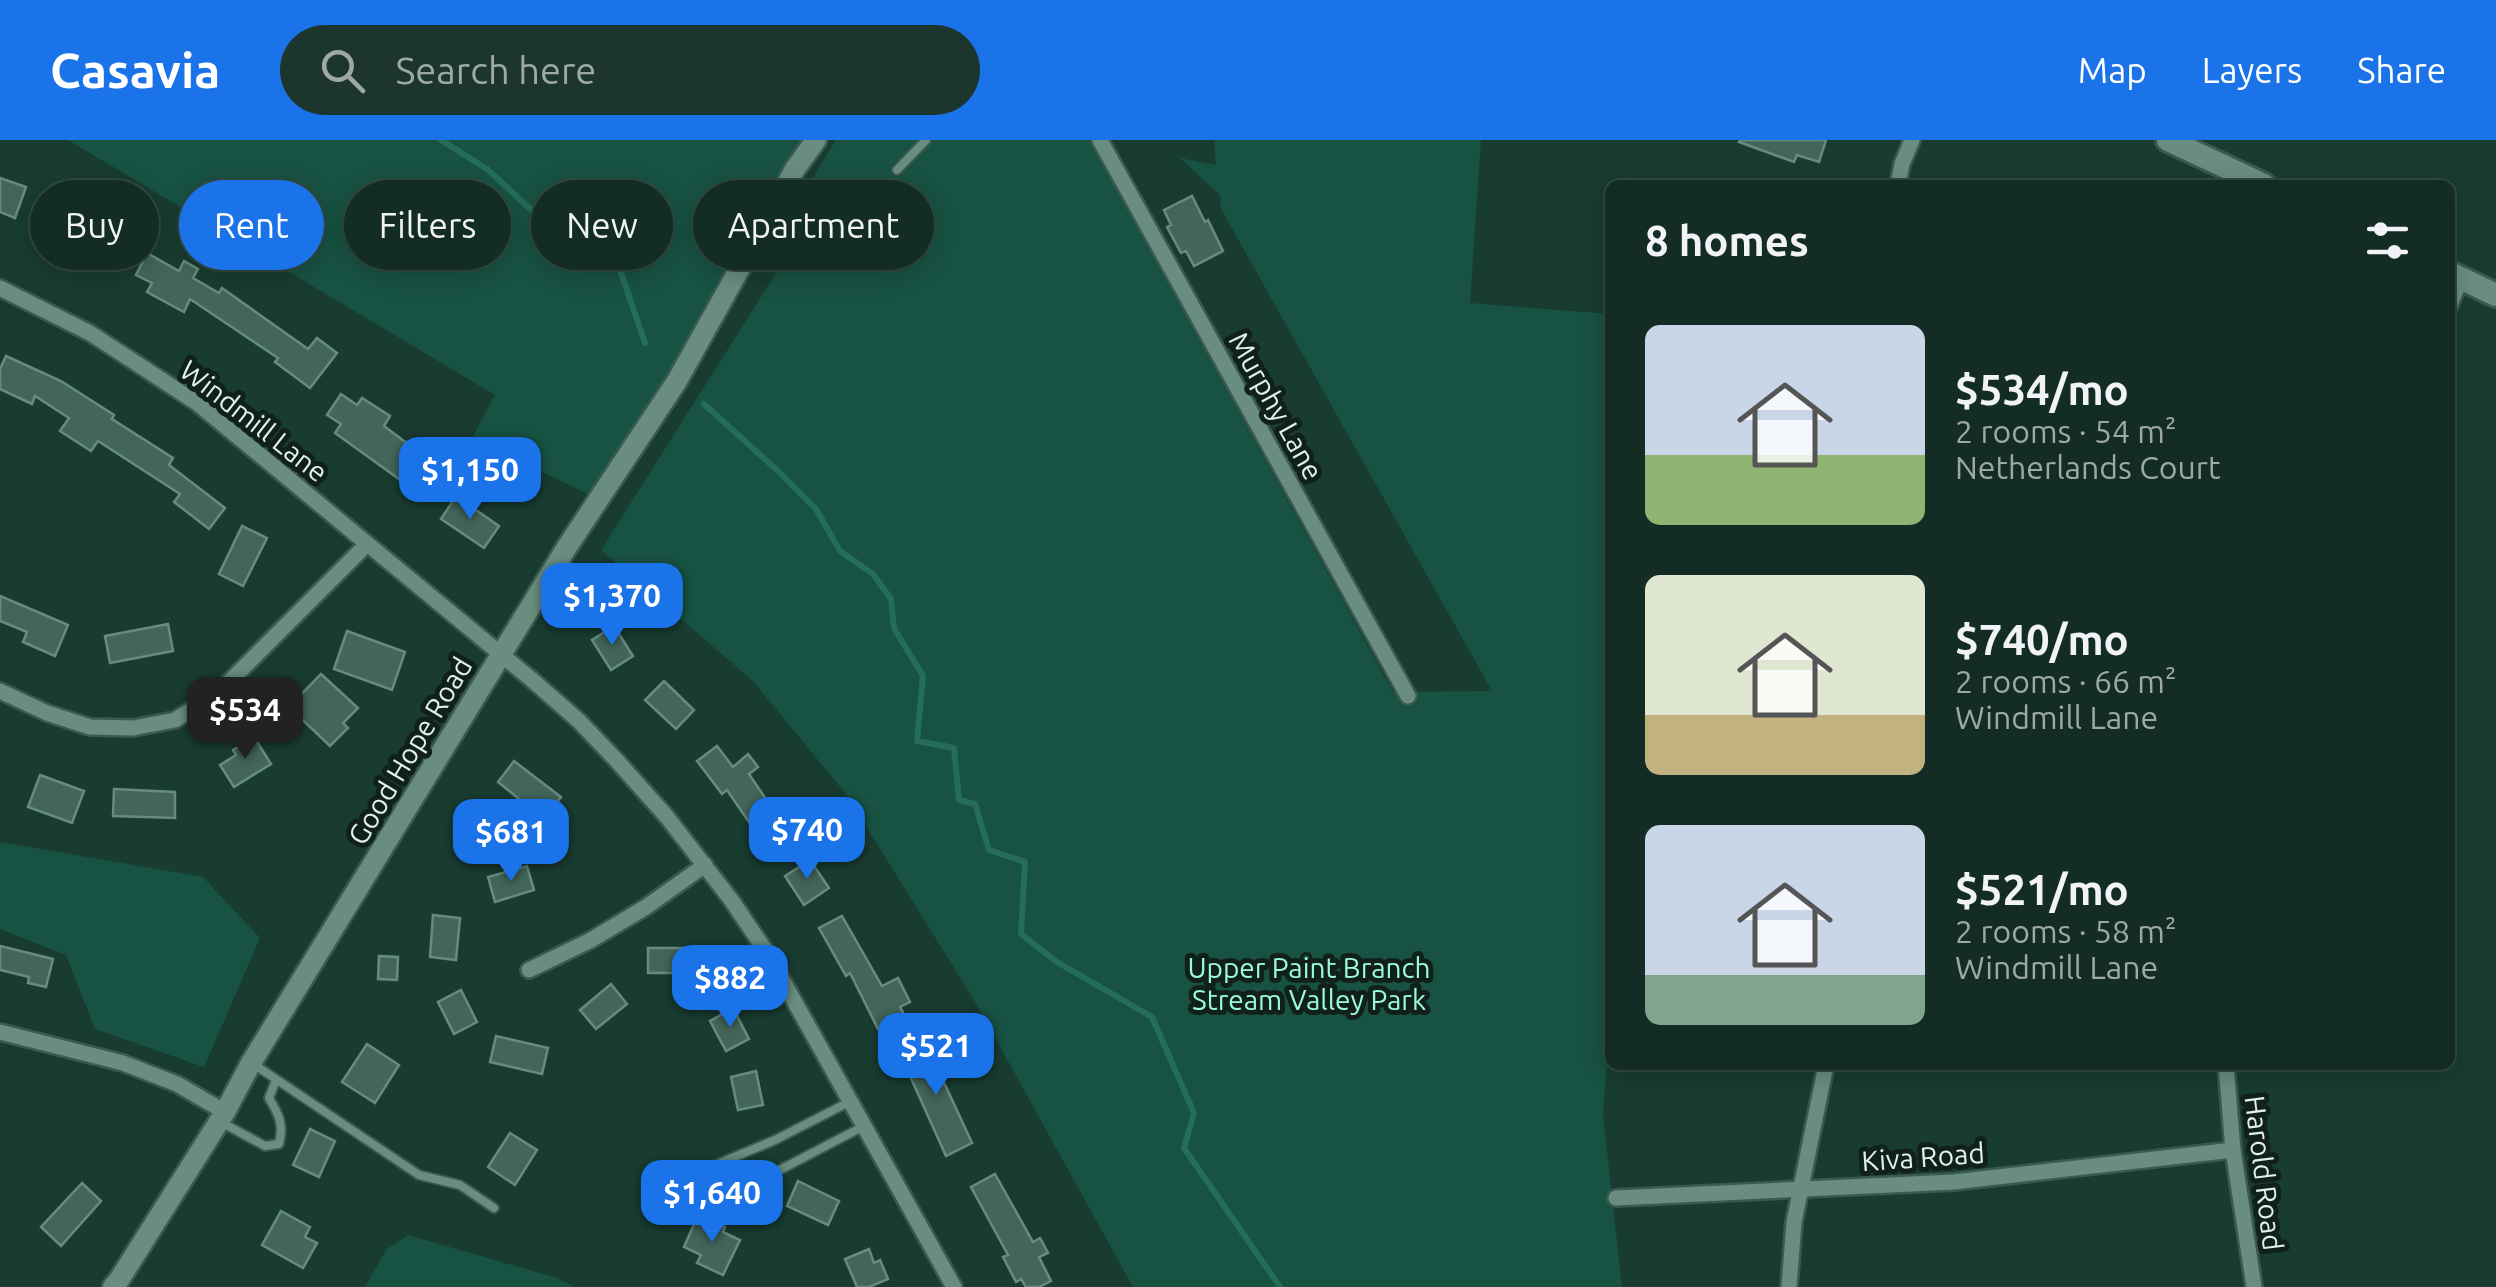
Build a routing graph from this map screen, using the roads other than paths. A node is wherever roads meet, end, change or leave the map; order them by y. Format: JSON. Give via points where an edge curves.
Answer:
{"nodes":[{"id":1,"x":816,"y":140,"type":"edge"},
{"id":2,"x":926,"y":140,"type":"edge"},
{"id":3,"x":1100,"y":140,"type":"edge"},
{"id":4,"x":1912,"y":140,"type":"edge"},
{"id":5,"x":2168,"y":140,"type":"edge"},
{"id":6,"x":897,"y":170,"type":"dead end"},
{"id":7,"x":1899,"y":180,"type":"edge"},
{"id":8,"x":2253,"y":180,"type":"edge"},
{"id":9,"x":2456,"y":276,"type":"edge"},
{"id":10,"x":0,"y":288,"type":"edge"},
{"id":11,"x":2496,"y":294,"type":"edge"},
{"id":12,"x":367,"y":544,"type":"junction"},
{"id":13,"x":501,"y":656,"type":"junction"},
{"id":14,"x":0,"y":690,"type":"edge"},
{"id":15,"x":1408,"y":696,"type":"dead end"},
{"id":16,"x":705,"y":866,"type":"junction"},
{"id":17,"x":529,"y":970,"type":"dead end"},
{"id":18,"x":0,"y":1032,"type":"edge"},
{"id":19,"x":251,"y":1063,"type":"junction"},
{"id":20,"x":1825,"y":1070,"type":"edge"},
{"id":21,"x":2226,"y":1070,"type":"edge"},
{"id":22,"x":276,"y":1080,"type":"junction"},
{"id":23,"x":852,"y":1101,"type":"junction"},
{"id":24,"x":222,"y":1116,"type":"junction"},
{"id":25,"x":865,"y":1125,"type":"junction"},
{"id":26,"x":2233,"y":1150,"type":"junction"},
{"id":27,"x":1800,"y":1190,"type":"junction"},
{"id":28,"x":1616,"y":1198,"type":"dead end"},
{"id":29,"x":494,"y":1208,"type":"dead end"},
{"id":30,"x":113,"y":1287,"type":"edge"},
{"id":31,"x":954,"y":1287,"type":"edge"},
{"id":32,"x":1790,"y":1287,"type":"edge"},
{"id":33,"x":2254,"y":1287,"type":"edge"}],
"edges":[{"from":1,"to":13,"type":"street","name":"Good Hope Road","via":[[677,381]]},
{"from":2,"to":6,"type":"lane"},
{"from":3,"to":15,"type":"street","name":"Murphy Lane"},
{"from":4,"to":7,"type":"street"},
{"from":5,"to":8,"type":"main road"},
{"from":9,"to":11,"type":"main road"},
{"from":10,"to":12,"type":"street","name":"Windmill Lane","via":[[90,334],[198,403]]},
{"from":12,"to":13,"type":"street","name":"Windmill Lane"},
{"from":12,"to":14,"type":"street","via":[[217,694],[176,720],[90,727]]},
{"from":13,"to":16,"type":"street","name":"Windmill Lane","via":[[578,720]]},
{"from":13,"to":19,"type":"street","name":"Good Hope Road"},
{"from":16,"to":17,"type":"street","via":[[591,940]]},
{"from":16,"to":23,"type":"street","name":"Windmill Lane","via":[[769,956]]},
{"from":18,"to":24,"type":"street","via":[[123,1063],[177,1084]]},
{"from":19,"to":22,"type":"lane"},
{"from":19,"to":24,"type":"street","name":"Good Hope Road"},
{"from":20,"to":27,"type":"street"},
{"from":21,"to":26,"type":"street","name":"Harold Road"},
{"from":22,"to":24,"type":"lane","via":[[270,1098],[281,1117],[279,1144],[265,1146]]},
{"from":22,"to":29,"type":"lane","via":[[419,1175],[460,1185]]},
{"from":23,"to":25,"type":"street","name":"Windmill Lane"},
{"from":23,"to":25,"type":"lane","via":[[713,1166],[728,1196]]},
{"from":24,"to":30,"type":"street","name":"Good Hope Road"},
{"from":25,"to":31,"type":"street","name":"Windmill Lane"},
{"from":26,"to":27,"type":"street","name":"Kiva Road","via":[[1954,1182]]},
{"from":26,"to":33,"type":"street","name":"Harold Road"},
{"from":27,"to":28,"type":"street","name":"Kiva Road"},
{"from":27,"to":32,"type":"street"}]}
